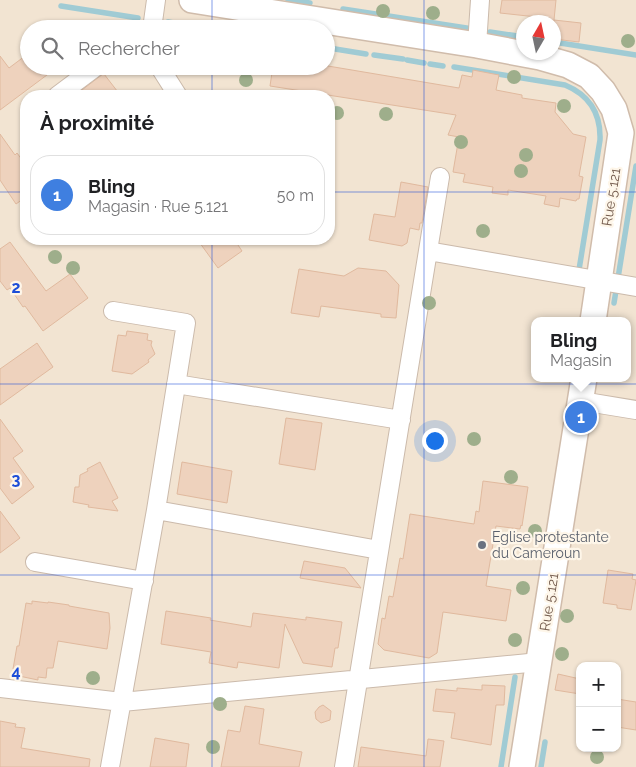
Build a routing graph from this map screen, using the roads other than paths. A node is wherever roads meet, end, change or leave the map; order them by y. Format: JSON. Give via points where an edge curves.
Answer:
{"nodes":[{"id":1,"x":156,"y":0,"type":"edge"},
{"id":2,"x":192,"y":0,"type":"edge"},
{"id":3,"x":480,"y":0,"type":"edge"},
{"id":4,"x":153,"y":20,"type":"edge"},
{"id":5,"x":322,"y":20,"type":"edge"},
{"id":6,"x":335,"y":22,"type":"edge"},
{"id":7,"x":477,"y":44,"type":"junction"},
{"id":8,"x":85,"y":75,"type":"edge"},
{"id":9,"x":165,"y":75,"type":"edge"},
{"id":10,"x":65,"y":90,"type":"edge"},
{"id":11,"x":174,"y":90,"type":"edge"},
{"id":12,"x":440,"y":177,"type":"dead end"},
{"id":13,"x":428,"y":252,"type":"junction"},
{"id":14,"x":599,"y":281,"type":"junction"},
{"id":15,"x":636,"y":287,"type":"edge"},
{"id":16,"x":113,"y":312,"type":"dead end"},
{"id":17,"x":594,"y":317,"type":"edge"},
{"id":18,"x":176,"y":384,"type":"junction"},
{"id":19,"x":582,"y":390,"type":"edge"},
{"id":20,"x":636,"y":410,"type":"edge"},
{"id":21,"x":401,"y":420,"type":"junction"},
{"id":22,"x":156,"y":510,"type":"junction"},
{"id":23,"x":380,"y":550,"type":"junction"},
{"id":24,"x":35,"y":562,"type":"dead end"},
{"id":25,"x":144,"y":581,"type":"junction"},
{"id":26,"x":539,"y":662,"type":"junction"},
{"id":27,"x":359,"y":679,"type":"junction"},
{"id":28,"x":0,"y":688,"type":"edge"},
{"id":29,"x":122,"y":702,"type":"junction"},
{"id":30,"x":110,"y":767,"type":"edge"},
{"id":31,"x":344,"y":767,"type":"edge"},
{"id":32,"x":522,"y":767,"type":"edge"}],
"edges":[{"from":1,"to":4,"type":"street"},
{"from":2,"to":5,"type":"street"},
{"from":3,"to":7,"type":"street"},
{"from":6,"to":7,"type":"street"},
{"from":7,"to":14,"type":"street","name":"Rue 5.121","via":[[568,65],[589,76],[614,109],[621,133]]},
{"from":8,"to":10,"type":"street"},
{"from":9,"to":11,"type":"street"},
{"from":12,"to":13,"type":"street"},
{"from":13,"to":14,"type":"street"},
{"from":13,"to":21,"type":"street"},
{"from":14,"to":15,"type":"street"},
{"from":14,"to":17,"type":"street","name":"Rue 5.121"},
{"from":16,"to":18,"type":"street","via":[[186,323]]},
{"from":18,"to":21,"type":"street"},
{"from":18,"to":22,"type":"street"},
{"from":19,"to":20,"type":"street"},
{"from":19,"to":26,"type":"street","name":"Rue 5.121"},
{"from":21,"to":23,"type":"street"},
{"from":22,"to":23,"type":"street"},
{"from":22,"to":25,"type":"street"},
{"from":23,"to":27,"type":"street"},
{"from":24,"to":25,"type":"street"},
{"from":25,"to":29,"type":"street"},
{"from":26,"to":27,"type":"street"},
{"from":26,"to":32,"type":"street","name":"Rue 5.121"},
{"from":27,"to":29,"type":"street"},
{"from":27,"to":31,"type":"street"},
{"from":28,"to":29,"type":"street"},
{"from":29,"to":30,"type":"street"}]}
